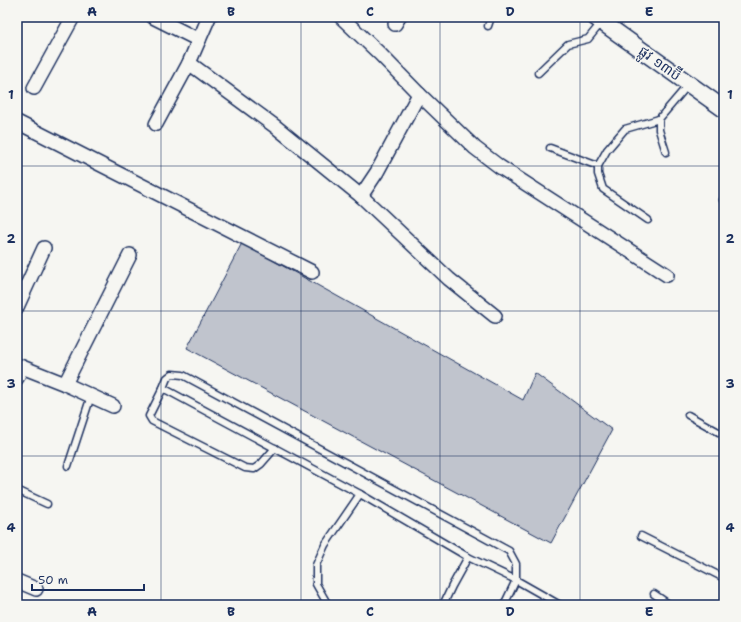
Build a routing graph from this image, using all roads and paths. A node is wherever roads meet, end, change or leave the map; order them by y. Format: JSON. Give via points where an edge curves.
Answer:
{"nodes":[{"id":1,"x":73,"y":17,"type":"edge"},
{"id":2,"x":153,"y":17,"type":"edge"},
{"id":3,"x":209,"y":17,"type":"edge"},
{"id":4,"x":341,"y":17,"type":"edge"},
{"id":5,"x":491,"y":17,"type":"edge"},
{"id":6,"x":599,"y":19,"type":"edge"},
{"id":7,"x":488,"y":26,"type":"dead end"},
{"id":8,"x":199,"y":40,"type":"junction"},
{"id":9,"x":188,"y":63,"type":"junction"},
{"id":10,"x":538,"y":73,"type":"dead end"},
{"id":11,"x":689,"y":84,"type":"junction"},
{"id":12,"x":34,"y":88,"type":"dead end"},
{"id":13,"x":419,"y":94,"type":"junction"},
{"id":14,"x":724,"y":109,"type":"edge"},
{"id":15,"x":659,"y":119,"type":"junction"},
{"id":16,"x":17,"y":122,"type":"edge"},
{"id":17,"x":156,"y":124,"type":"dead end"},
{"id":18,"x":550,"y":148,"type":"dead end"},
{"id":19,"x":666,"y":152,"type":"dead end"},
{"id":20,"x":598,"y":166,"type":"junction"},
{"id":21,"x":361,"y":196,"type":"junction"},
{"id":22,"x":648,"y":220,"type":"dead end"},
{"id":23,"x":44,"y":248,"type":"dead end"},
{"id":24,"x":130,"y":255,"type":"dead end"},
{"id":25,"x":312,"y":272,"type":"dead end"},
{"id":26,"x":667,"y":274,"type":"dead end"},
{"id":27,"x":17,"y":307,"type":"edge"},
{"id":28,"x":495,"y":316,"type":"dead end"},
{"id":29,"x":19,"y":370,"type":"edge"},
{"id":30,"x":65,"y":384,"type":"junction"},
{"id":31,"x":163,"y":388,"type":"junction"},
{"id":32,"x":91,"y":396,"type":"junction"},
{"id":33,"x":113,"y":406,"type":"dead end"},
{"id":34,"x":688,"y":415,"type":"dead end"},
{"id":35,"x":724,"y":435,"type":"edge"},
{"id":36,"x":275,"y":448,"type":"junction"},
{"id":37,"x":68,"y":466,"type":"dead end"},
{"id":38,"x":17,"y":490,"type":"edge"},
{"id":39,"x":360,"y":494,"type":"junction"},
{"id":40,"x":46,"y":504,"type":"dead end"},
{"id":41,"x":641,"y":536,"type":"dead end"},
{"id":42,"x":468,"y":557,"type":"junction"},
{"id":43,"x":724,"y":578,"type":"edge"},
{"id":44,"x":516,"y":580,"type":"junction"},
{"id":45,"x":17,"y":581,"type":"edge"},
{"id":46,"x":36,"y":589,"type":"dead end"},
{"id":47,"x":654,"y":594,"type":"dead end"},
{"id":48,"x":328,"y":605,"type":"edge"},
{"id":49,"x":443,"y":605,"type":"edge"},
{"id":50,"x":504,"y":605,"type":"edge"},
{"id":51,"x":560,"y":605,"type":"edge"},
{"id":52,"x":670,"y":605,"type":"edge"}],
"edges":[{"from":1,"to":12,"type":"street"},
{"from":2,"to":8,"type":"street"},
{"from":3,"to":8,"type":"street"},
{"from":4,"to":13,"type":"street"},
{"from":5,"to":7,"type":"lane"},
{"from":6,"to":10,"type":"lane","via":[[588,39],[568,44]]},
{"from":6,"to":11,"type":"street","name":"ផ្លូវ ១៣ប៊ី"},
{"from":8,"to":9,"type":"street"},
{"from":9,"to":17,"type":"street"},
{"from":9,"to":21,"type":"street","via":[[276,127]]},
{"from":11,"to":14,"type":"street","name":"ផ្លូវ ១៣ប៊ី"},
{"from":11,"to":15,"type":"lane"},
{"from":13,"to":21,"type":"street"},
{"from":13,"to":26,"type":"street","via":[[475,148],[500,167]]},
{"from":15,"to":19,"type":"lane","via":[[659,130]]},
{"from":15,"to":20,"type":"lane","via":[[625,129],[607,150]]},
{"from":16,"to":25,"type":"street"},
{"from":18,"to":20,"type":"lane"},
{"from":20,"to":22,"type":"lane","via":[[603,189]]},
{"from":21,"to":28,"type":"street","via":[[449,279]]},
{"from":23,"to":27,"type":"street"},
{"from":24,"to":30,"type":"street"},
{"from":29,"to":30,"type":"street"},
{"from":30,"to":32,"type":"street"},
{"from":31,"to":36,"type":"lane"},
{"from":31,"to":36,"type":"lane","via":[[149,416],[152,421],[245,468],[254,469]]},
{"from":31,"to":44,"type":"lane","via":[[167,378],[172,374],[183,375],[509,551],[516,564]]},
{"from":32,"to":33,"type":"street"},
{"from":32,"to":37,"type":"lane"},
{"from":34,"to":35,"type":"lane"},
{"from":36,"to":39,"type":"lane"},
{"from":38,"to":40,"type":"lane"},
{"from":39,"to":42,"type":"lane"},
{"from":39,"to":48,"type":"lane","via":[[325,545],[316,565],[316,584]]},
{"from":41,"to":43,"type":"lane"},
{"from":42,"to":44,"type":"lane"},
{"from":42,"to":49,"type":"lane"},
{"from":44,"to":50,"type":"lane"},
{"from":44,"to":51,"type":"lane"},
{"from":45,"to":46,"type":"street"},
{"from":47,"to":52,"type":"lane"}]}
